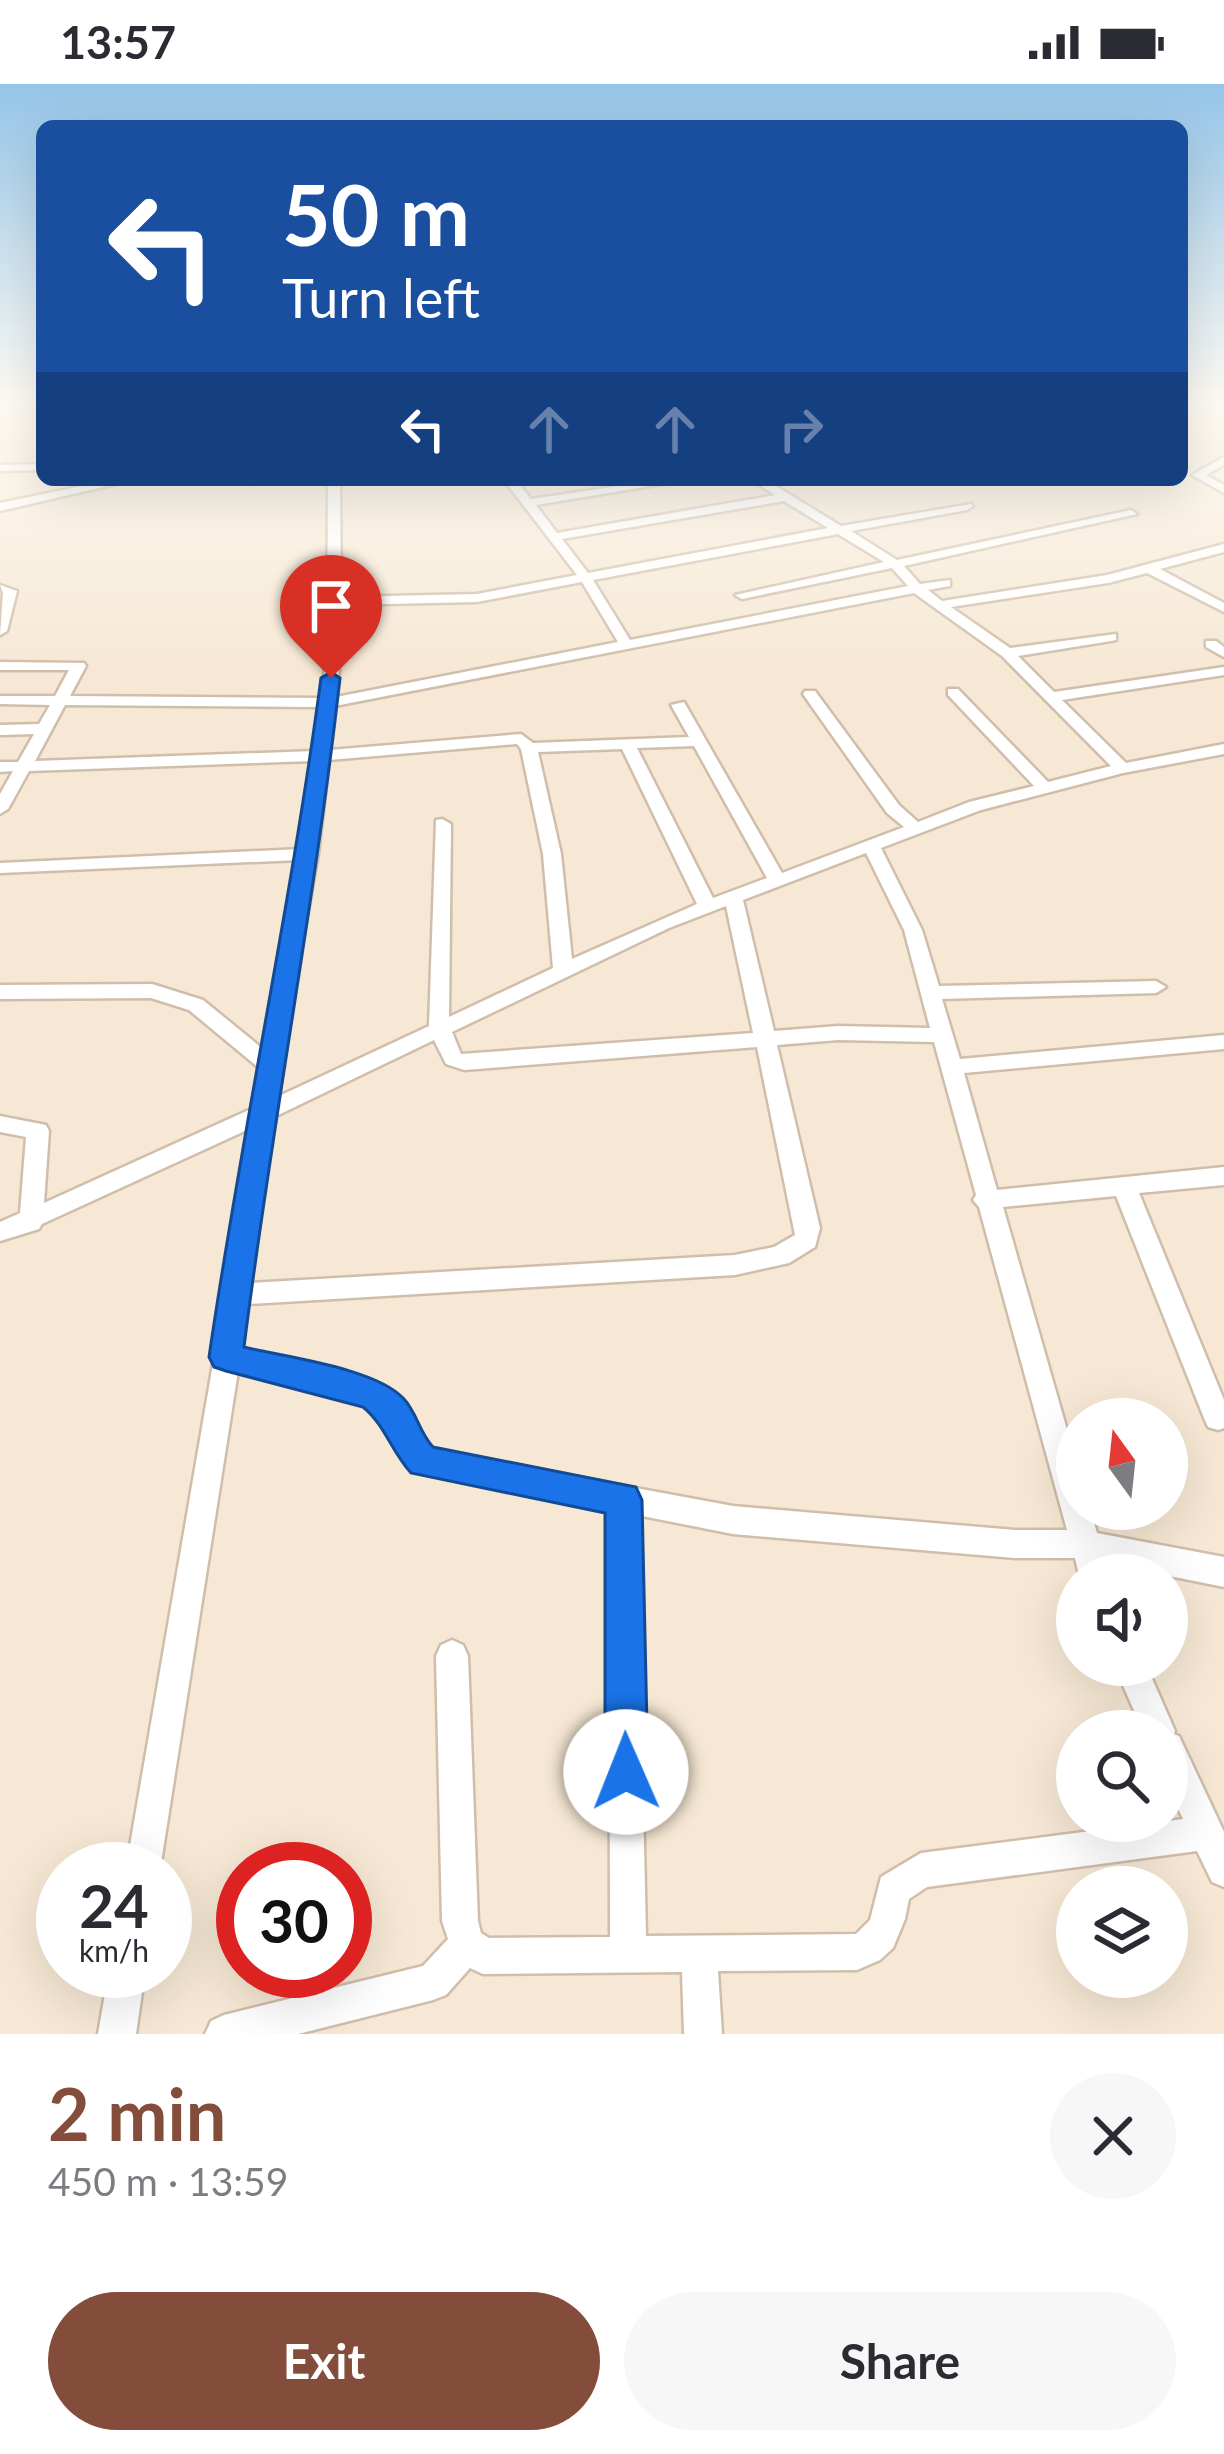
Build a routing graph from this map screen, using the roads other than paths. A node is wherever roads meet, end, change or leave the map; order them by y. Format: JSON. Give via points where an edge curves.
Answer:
{"nodes":[{"id":1,"x":73,"y":491,"type":"edge"},
{"id":2,"x":334,"y":491,"type":"edge"},
{"id":3,"x":519,"y":491,"type":"edge"},
{"id":4,"x":608,"y":491,"type":"edge"},
{"id":5,"x":777,"y":491,"type":"edge"},
{"id":6,"x":786,"y":496,"type":"junction"},
{"id":7,"x":529,"y":503,"type":"junction"},
{"id":8,"x":0,"y":506,"type":"edge"},
{"id":9,"x":968,"y":506,"type":"dead end"},
{"id":10,"x":1130,"y":514,"type":"dead end"},
{"id":11,"x":842,"y":529,"type":"junction"},
{"id":12,"x":555,"y":537,"type":"junction"},
{"id":13,"x":1224,"y":548,"type":"edge"},
{"id":14,"x":895,"y":564,"type":"junction"},
{"id":15,"x":1150,"y":569,"type":"junction"},
{"id":16,"x":583,"y":574,"type":"junction"},
{"id":17,"x":945,"y":583,"type":"dead end"},
{"id":18,"x":916,"y":588,"type":"junction"},
{"id":19,"x":0,"y":590,"type":"edge"},
{"id":20,"x":742,"y":595,"type":"dead end"},
{"id":21,"x":332,"y":601,"type":"junction"},
{"id":22,"x":939,"y":605,"type":"junction"},
{"id":23,"x":1224,"y":608,"type":"edge"},
{"id":24,"x":0,"y":631,"type":"edge"},
{"id":25,"x":1111,"y":638,"type":"dead end"},
{"id":26,"x":625,"y":643,"type":"junction"},
{"id":27,"x":1006,"y":653,"type":"junction"},
{"id":28,"x":0,"y":666,"type":"edge"},
{"id":29,"x":1224,"y":670,"type":"edge"},
{"id":30,"x":953,"y":692,"type":"dead end"},
{"id":31,"x":809,"y":694,"type":"dead end"},
{"id":32,"x":1051,"y":697,"type":"junction"},
{"id":33,"x":0,"y":700,"type":"edge"},
{"id":34,"x":61,"y":700,"type":"junction"},
{"id":35,"x":328,"y":703,"type":"junction"},
{"id":36,"x":679,"y":705,"type":"dead end"},
{"id":37,"x":45,"y":729,"type":"junction"},
{"id":38,"x":0,"y":730,"type":"edge"},
{"id":39,"x":700,"y":741,"type":"junction"},
{"id":40,"x":627,"y":744,"type":"junction"},
{"id":41,"x":529,"y":748,"type":"junction"},
{"id":42,"x":1224,"y":749,"type":"edge"},
{"id":43,"x":321,"y":756,"type":"junction"},
{"id":44,"x":24,"y":766,"type":"junction"},
{"id":45,"x":0,"y":767,"type":"edge"},
{"id":46,"x":1122,"y":768,"type":"junction"},
{"id":47,"x":1045,"y":788,"type":"junction"},
{"id":48,"x":0,"y":809,"type":"edge"},
{"id":49,"x":442,"y":824,"type":"dead end"},
{"id":50,"x":915,"y":827,"type":"junction"},
{"id":51,"x":870,"y":843,"type":"junction"},
{"id":52,"x":309,"y":854,"type":"junction"},
{"id":53,"x":0,"y":868,"type":"edge"},
{"id":54,"x":777,"y":880,"type":"junction"},
{"id":55,"x":733,"y":897,"type":"junction"},
{"id":56,"x":708,"y":907,"type":"junction"},
{"id":57,"x":562,"y":970,"type":"junction"},
{"id":58,"x":1156,"y":987,"type":"dead end"},
{"id":59,"x":0,"y":992,"type":"edge"},
{"id":60,"x":932,"y":993,"type":"junction"},
{"id":61,"x":439,"y":1027,"type":"junction"},
{"id":62,"x":944,"y":1035,"type":"junction"},
{"id":63,"x":767,"y":1038,"type":"junction"},
{"id":64,"x":1224,"y":1042,"type":"edge"},
{"id":65,"x":269,"y":1065,"type":"junction"},
{"id":66,"x":953,"y":1067,"type":"junction"},
{"id":67,"x":260,"y":1114,"type":"junction"},
{"id":68,"x":0,"y":1124,"type":"edge"},
{"id":69,"x":1224,"y":1175,"type":"edge"},
{"id":70,"x":1124,"y":1186,"type":"junction"},
{"id":71,"x":985,"y":1199,"type":"junction"},
{"id":72,"x":31,"y":1222,"type":"junction"},
{"id":73,"x":0,"y":1232,"type":"edge"},
{"id":74,"x":237,"y":1294,"type":"junction"},
{"id":75,"x":226,"y":1357,"type":"junction"},
{"id":76,"x":1218,"y":1418,"type":"dead end"},
{"id":77,"x":623,"y":1500,"type":"junction"},
{"id":78,"x":1082,"y":1544,"type":"junction"},
{"id":79,"x":1086,"y":1554,"type":"edge"},
{"id":80,"x":1224,"y":1572,"type":"edge"},
{"id":81,"x":452,"y":1656,"type":"dead end"},
{"id":82,"x":1188,"y":1795,"type":"edge"},
{"id":83,"x":1205,"y":1833,"type":"junction"},
{"id":84,"x":147,"y":1842,"type":"edge"},
{"id":85,"x":1224,"y":1870,"type":"edge"},
{"id":86,"x":467,"y":1944,"type":"junction"},
{"id":87,"x":699,"y":1953,"type":"junction"},
{"id":88,"x":628,"y":1954,"type":"junction"},
{"id":89,"x":123,"y":1998,"type":"edge"},
{"id":90,"x":117,"y":2034,"type":"edge"},
{"id":91,"x":224,"y":2034,"type":"edge"},
{"id":92,"x":703,"y":2034,"type":"edge"}],
"edges":[{"from":1,"to":8,"type":"street"},
{"from":2,"to":21,"type":"street"},
{"from":3,"to":7,"type":"street"},
{"from":4,"to":7,"type":"street"},
{"from":5,"to":6,"type":"street"},
{"from":6,"to":11,"type":"street"},
{"from":6,"to":12,"type":"street"},
{"from":7,"to":12,"type":"street"},
{"from":9,"to":11,"type":"street"},
{"from":10,"to":14,"type":"street"},
{"from":11,"to":14,"type":"street"},
{"from":11,"to":16,"type":"street"},
{"from":12,"to":16,"type":"street"},
{"from":13,"to":15,"type":"street"},
{"from":14,"to":18,"type":"street"},
{"from":14,"to":20,"type":"street"},
{"from":15,"to":22,"type":"street"},
{"from":15,"to":23,"type":"street"},
{"from":16,"to":21,"type":"street","via":[[477,598]]},
{"from":16,"to":26,"type":"street"},
{"from":17,"to":18,"type":"street"},
{"from":18,"to":22,"type":"street"},
{"from":18,"to":26,"type":"street"},
{"from":19,"to":24,"type":"street","via":[[10,591]]},
{"from":21,"to":35,"type":"street"},
{"from":22,"to":27,"type":"street"},
{"from":25,"to":27,"type":"street"},
{"from":26,"to":35,"type":"street"},
{"from":27,"to":32,"type":"street"},
{"from":28,"to":34,"type":"street","via":[[77,664]]},
{"from":29,"to":32,"type":"street"},
{"from":30,"to":47,"type":"street"},
{"from":31,"to":50,"type":"street"},
{"from":32,"to":46,"type":"street"},
{"from":33,"to":34,"type":"street"},
{"from":34,"to":35,"type":"street"},
{"from":34,"to":37,"type":"street"},
{"from":35,"to":43,"type":"street"},
{"from":36,"to":39,"type":"street"},
{"from":37,"to":38,"type":"street"},
{"from":37,"to":44,"type":"street"},
{"from":39,"to":40,"type":"street"},
{"from":39,"to":54,"type":"street"},
{"from":40,"to":41,"type":"street"},
{"from":40,"to":56,"type":"street"},
{"from":41,"to":43,"type":"street","via":[[521,739],[496,737]]},
{"from":41,"to":57,"type":"street","via":[[552,854]]},
{"from":42,"to":46,"type":"street"},
{"from":43,"to":44,"type":"street"},
{"from":43,"to":52,"type":"street"},
{"from":44,"to":45,"type":"street"},
{"from":44,"to":48,"type":"street"},
{"from":46,"to":47,"type":"street"},
{"from":47,"to":50,"type":"street"},
{"from":49,"to":61,"type":"street"},
{"from":50,"to":51,"type":"street"},
{"from":51,"to":54,"type":"street"},
{"from":51,"to":60,"type":"street","via":[[913,930]]},
{"from":52,"to":53,"type":"street"},
{"from":52,"to":65,"type":"street"},
{"from":54,"to":55,"type":"street"},
{"from":55,"to":56,"type":"street"},
{"from":55,"to":63,"type":"street"},
{"from":56,"to":57,"type":"street"},
{"from":57,"to":61,"type":"street"},
{"from":58,"to":60,"type":"street"},
{"from":59,"to":65,"type":"street","via":[[152,991],[196,1006]]},
{"from":60,"to":62,"type":"street"},
{"from":61,"to":63,"type":"street","via":[[446,1052],[464,1063]]},
{"from":61,"to":67,"type":"street"},
{"from":62,"to":63,"type":"street"},
{"from":62,"to":66,"type":"street"},
{"from":63,"to":74,"type":"street","via":[[808,1228],[794,1251],[735,1265]]},
{"from":64,"to":66,"type":"street"},
{"from":65,"to":67,"type":"street"},
{"from":66,"to":71,"type":"street"},
{"from":67,"to":72,"type":"street"},
{"from":67,"to":74,"type":"street"},
{"from":68,"to":72,"type":"street","via":[[38,1131]]},
{"from":69,"to":70,"type":"street"},
{"from":70,"to":71,"type":"street"},
{"from":70,"to":76,"type":"street"},
{"from":71,"to":78,"type":"street"},
{"from":72,"to":73,"type":"street"},
{"from":74,"to":75,"type":"street"},
{"from":75,"to":77,"type":"street","via":[[373,1394],[394,1412],[423,1461]]},
{"from":75,"to":84,"type":"street"},
{"from":77,"to":78,"type":"street","via":[[733,1520]]},
{"from":77,"to":88,"type":"street"},
{"from":78,"to":79,"type":"street"},
{"from":78,"to":80,"type":"street"},
{"from":81,"to":86,"type":"street"},
{"from":82,"to":83,"type":"street"},
{"from":83,"to":85,"type":"street"},
{"from":83,"to":87,"type":"street","via":[[921,1870],[893,1889],[884,1933],[857,1952]]},
{"from":86,"to":88,"type":"street","via":[[483,1956]]},
{"from":86,"to":91,"type":"street","via":[[433,1982]]},
{"from":87,"to":88,"type":"street"},
{"from":87,"to":92,"type":"street"},
{"from":89,"to":90,"type":"street"}]}
